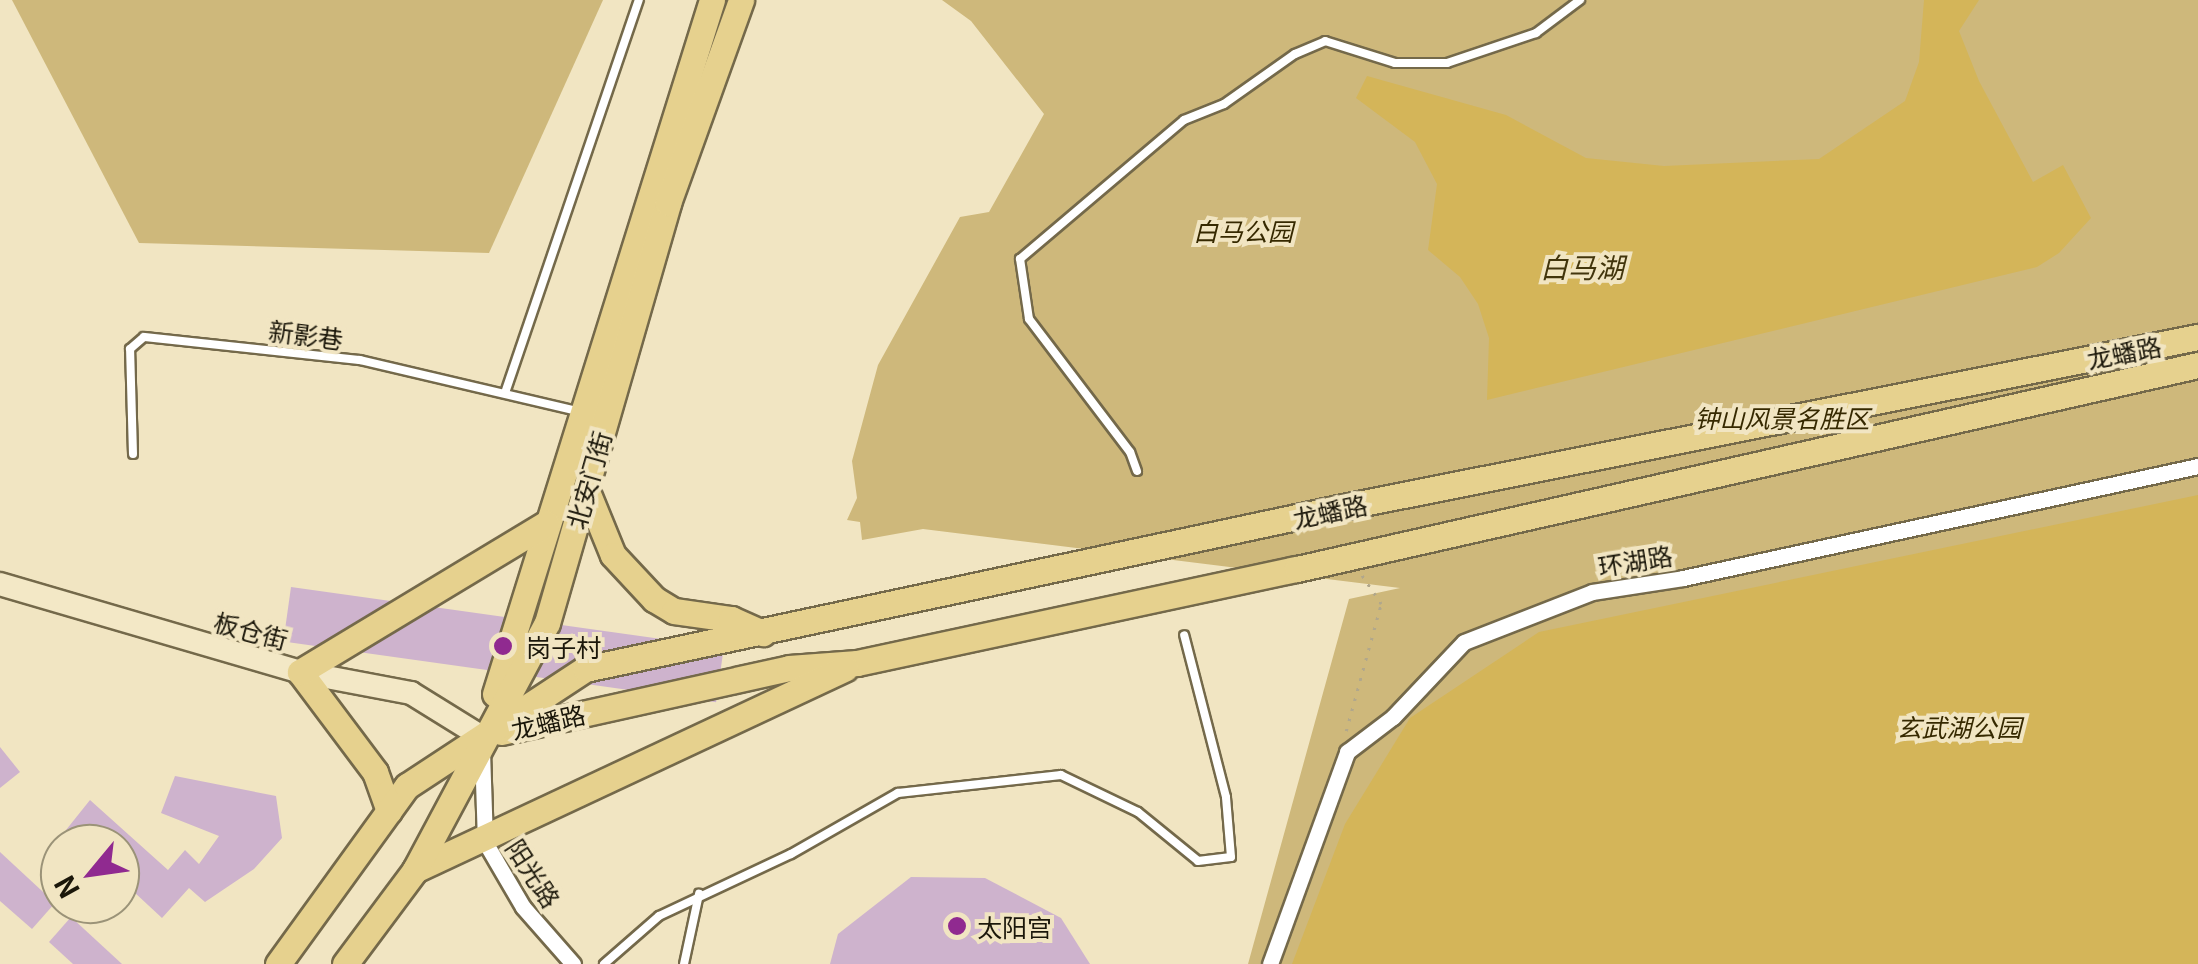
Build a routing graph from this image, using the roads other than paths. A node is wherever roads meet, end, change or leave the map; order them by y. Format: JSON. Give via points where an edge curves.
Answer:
{"nodes":[{"id":1,"x":639,"y":0,"type":"edge"},
{"id":2,"x":712,"y":0,"type":"edge"},
{"id":3,"x":741,"y":0,"type":"edge"},
{"id":4,"x":1580,"y":0,"type":"edge"},
{"id":5,"x":2198,"y":337,"type":"edge"},
{"id":6,"x":2198,"y":365,"type":"edge"},
{"id":7,"x":505,"y":393,"type":"junction"},
{"id":8,"x":582,"y":412,"type":"junction"},
{"id":9,"x":133,"y":454,"type":"dead end"},
{"id":10,"x":2198,"y":466,"type":"edge"},
{"id":11,"x":1136,"y":471,"type":"dead end"},
{"id":12,"x":586,"y":489,"type":"junction"},
{"id":13,"x":547,"y":523,"type":"junction"},
{"id":14,"x":0,"y":584,"type":"edge"},
{"id":15,"x":763,"y":633,"type":"junction"},
{"id":16,"x":1184,"y":635,"type":"dead end"},
{"id":17,"x":857,"y":663,"type":"junction"},
{"id":18,"x":300,"y":672,"type":"junction"},
{"id":19,"x":482,"y":737,"type":"junction"},
{"id":20,"x":389,"y":811,"type":"junction"},
{"id":21,"x":485,"y":842,"type":"junction"},
{"id":22,"x":414,"y":870,"type":"junction"},
{"id":23,"x":699,"y":894,"type":"junction"},
{"id":24,"x":278,"y":964,"type":"edge"},
{"id":25,"x":346,"y":964,"type":"edge"},
{"id":26,"x":572,"y":964,"type":"edge"},
{"id":27,"x":604,"y":964,"type":"edge"},
{"id":28,"x":684,"y":964,"type":"edge"},
{"id":29,"x":1270,"y":964,"type":"edge"}],
"edges":[{"from":1,"to":7,"type":"lane"},
{"from":2,"to":8,"type":"main road","name":"北安门街"},
{"from":3,"to":12,"type":"main road","name":"北安门街","via":[[668,203]]},
{"from":4,"to":11,"type":"lane","via":[[1536,33],[1447,63],[1395,62],[1325,41],[1294,54],[1224,104],[1184,120],[1020,259],[1029,320],[1130,452]]},
{"from":5,"to":15,"type":"main road","name":"龙蟠路","via":[[1343,508]]},
{"from":6,"to":17,"type":"main road","name":"龙蟠路"},
{"from":7,"to":8,"type":"lane","name":"新影巷"},
{"from":7,"to":9,"type":"lane","name":"新影巷","via":[[360,360],[144,337],[130,349]]},
{"from":8,"to":13,"type":"main road","name":"北安门街"},
{"from":10,"to":29,"type":"street","name":"环湖路","via":[[1592,592],[1464,642],[1393,717],[1347,752]]},
{"from":12,"to":15,"type":"main road","via":[[613,556],[654,598],[674,611],[731,619]]},
{"from":12,"to":19,"type":"main road","name":"北安门街","via":[[547,623]]},
{"from":13,"to":18,"type":"main road"},
{"from":13,"to":19,"type":"main road","name":"北安门街"},
{"from":14,"to":18,"type":"main road","name":"板仓街"},
{"from":15,"to":19,"type":"main road","name":"龙蟠路","via":[[585,668]]},
{"from":16,"to":23,"type":"lane","via":[[1226,798],[1231,857],[1198,861],[1138,812],[1080,780],[1018,775],[958,790],[898,793],[790,854]]},
{"from":17,"to":19,"type":"main road","name":"龙蟠路","via":[[789,668]]},
{"from":17,"to":21,"type":"main road"},
{"from":18,"to":19,"type":"main road","name":"板仓街","via":[[411,693]]},
{"from":18,"to":20,"type":"main road","via":[[375,772]]},
{"from":19,"to":20,"type":"main road","name":"龙蟠路","via":[[407,786]]},
{"from":19,"to":21,"type":"street","name":"阳光路"},
{"from":19,"to":22,"type":"main road","name":"龙蟠路"},
{"from":20,"to":24,"type":"main road","name":"龙蟠路"},
{"from":21,"to":22,"type":"main road"},
{"from":21,"to":26,"type":"street","name":"阳光路","via":[[523,908]]},
{"from":22,"to":25,"type":"main road","name":"龙蟠路"},
{"from":23,"to":27,"type":"lane","via":[[634,934]]},
{"from":23,"to":28,"type":"lane"}]}
